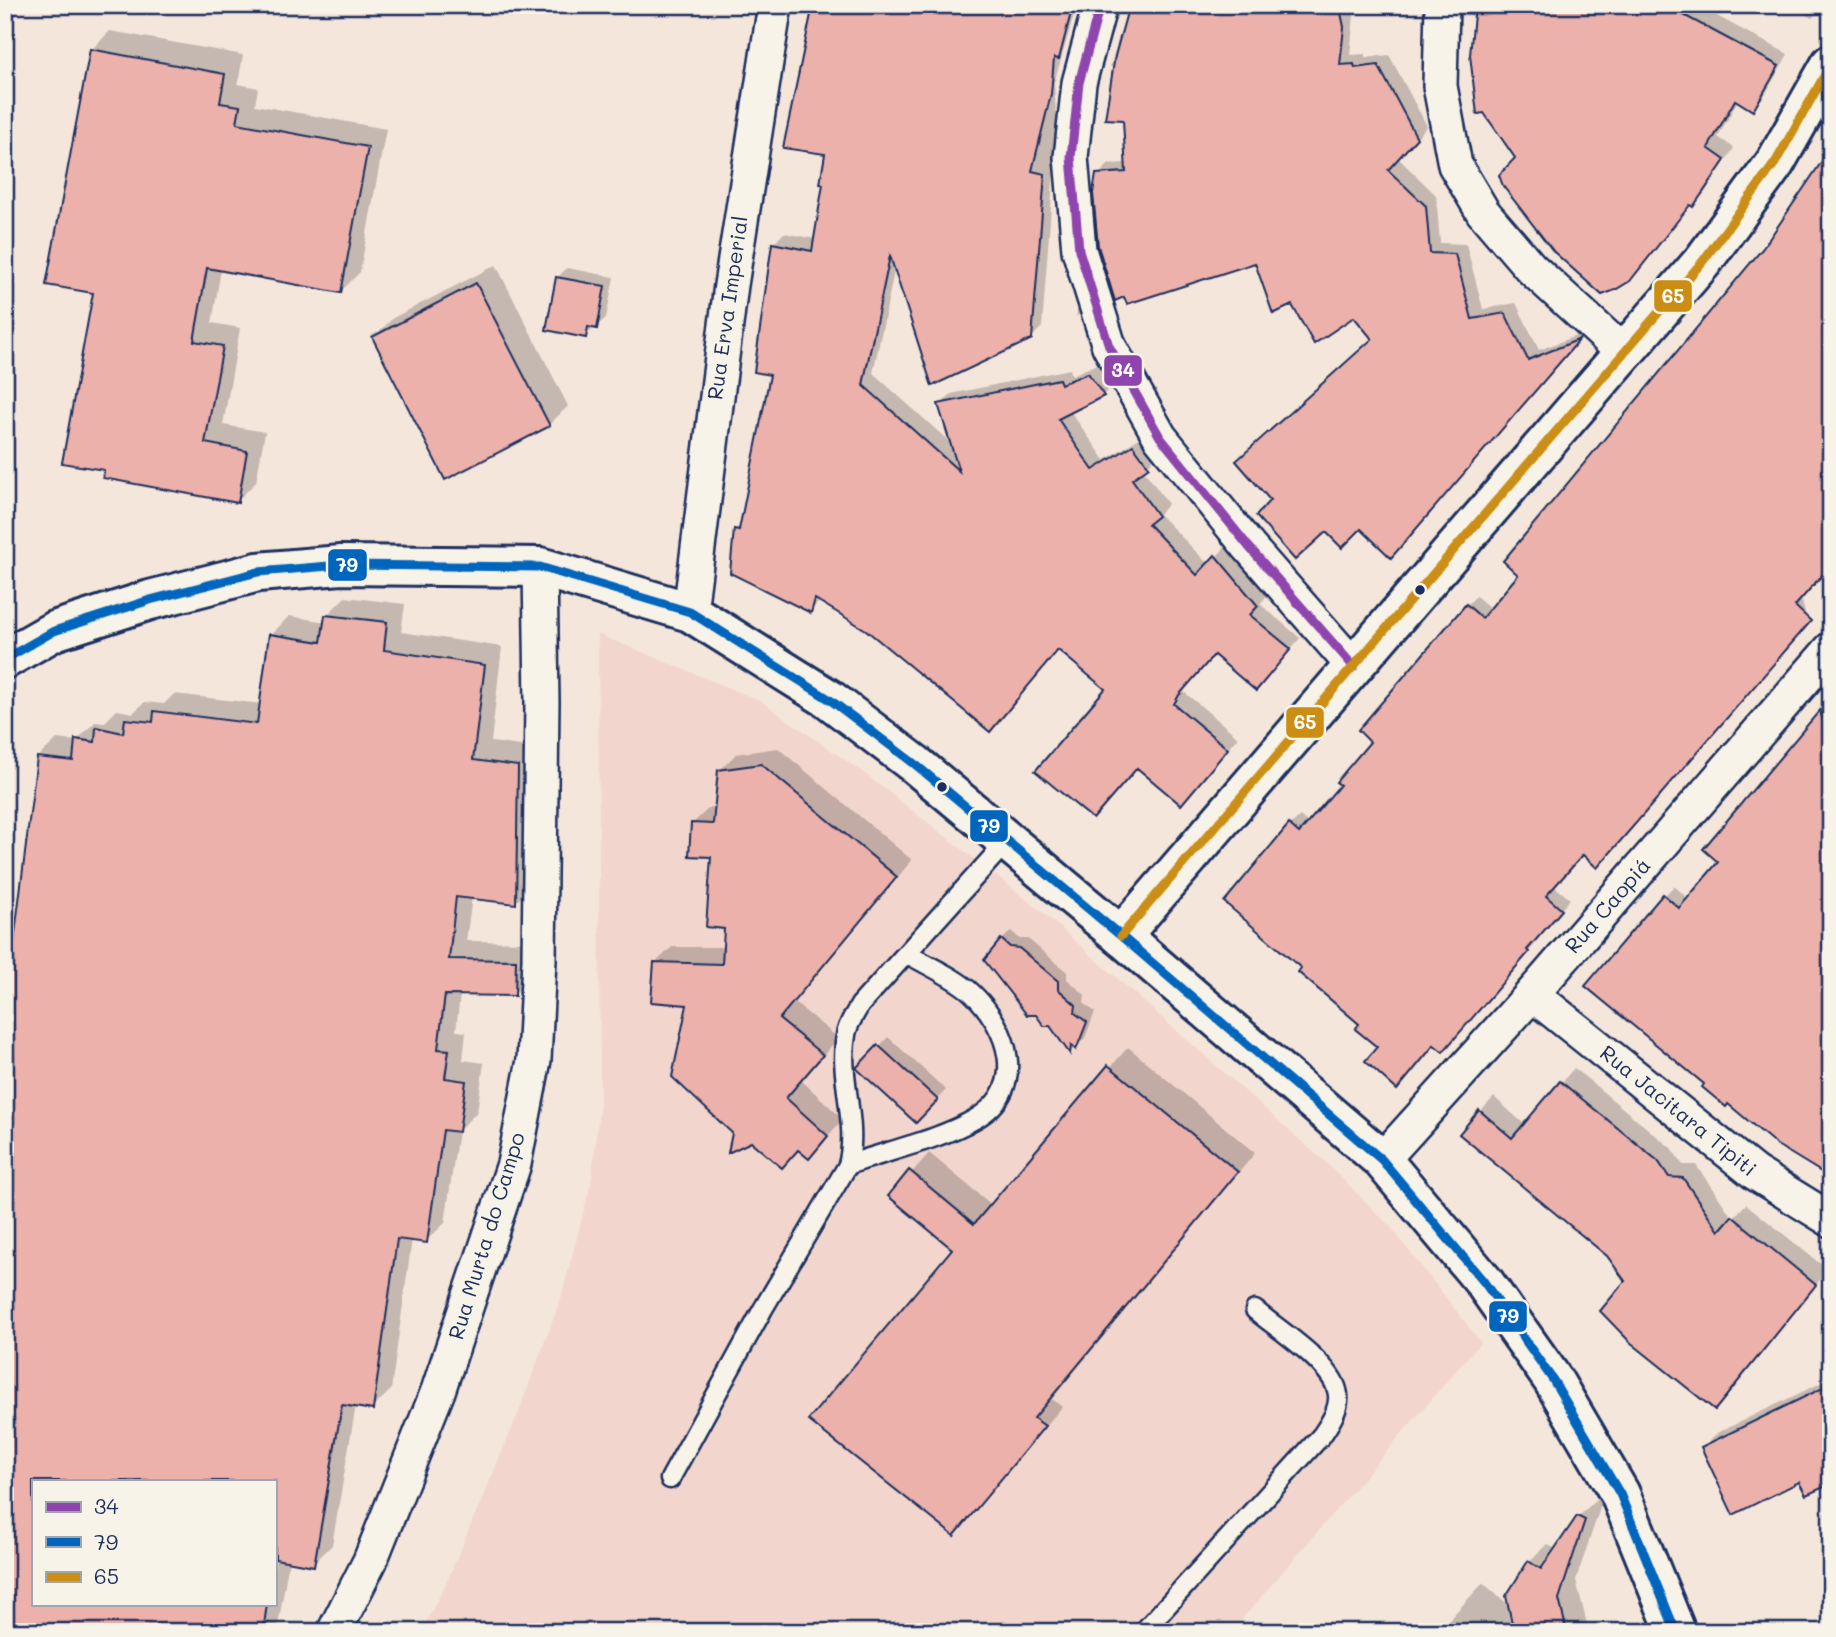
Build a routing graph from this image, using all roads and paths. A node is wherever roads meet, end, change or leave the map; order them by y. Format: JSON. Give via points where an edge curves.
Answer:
{"nodes":[{"id":1,"x":775,"y":5,"type":"edge"},
{"id":2,"x":1100,"y":5,"type":"edge"},
{"id":3,"x":1442,"y":5,"type":"edge"},
{"id":4,"x":1831,"y":64,"type":"edge"},
{"id":5,"x":1624,"y":353,"type":"junction"},
{"id":6,"x":540,"y":567,"type":"junction"},
{"id":7,"x":690,"y":612,"type":"junction"},
{"id":8,"x":1831,"y":649,"type":"edge"},
{"id":9,"x":5,"y":659,"type":"edge"},
{"id":10,"x":1354,"y":667,"type":"junction"},
{"id":11,"x":1008,"y":840,"type":"junction"},
{"id":12,"x":1121,"y":936,"type":"junction"},
{"id":13,"x":908,"y":954,"type":"junction"},
{"id":14,"x":1532,"y":994,"type":"junction"},
{"id":15,"x":1382,"y":1160,"type":"junction"},
{"id":16,"x":848,"y":1165,"type":"junction"},
{"id":17,"x":1831,"y":1220,"type":"edge"},
{"id":18,"x":1255,"y":1310,"type":"dead end"},
{"id":19,"x":670,"y":1479,"type":"dead end"},
{"id":20,"x":334,"y":1632,"type":"edge"},
{"id":21,"x":1143,"y":1632,"type":"edge"},
{"id":22,"x":1676,"y":1632,"type":"edge"}],
"edges":[{"from":1,"to":7,"type":"street","name":"Rua Erva Imperial","via":[[731,285]]},
{"from":2,"to":10,"type":"street","via":[[1079,83],[1071,157],[1079,250],[1109,346],[1160,437]]},
{"from":3,"to":5,"type":"street","via":[[1440,86],[1455,165],[1483,212],[1531,268]]},
{"from":4,"to":5,"type":"main road","via":[[1775,163],[1703,261]]},
{"from":5,"to":10,"type":"main road"},
{"from":6,"to":7,"type":"main road"},
{"from":6,"to":9,"type":"main road","via":[[341,565],[258,572],[54,631]]},
{"from":6,"to":20,"type":"street","name":"Rua Murta do Campo","via":[[539,960],[534,1060],[514,1164],[438,1391],[370,1561]]},
{"from":7,"to":11,"type":"main road","via":[[829,699]]},
{"from":8,"to":14,"type":"street","name":"Rua Caopiá"},
{"from":10,"to":12,"type":"main road"},
{"from":11,"to":12,"type":"main road"},
{"from":11,"to":13,"type":"lane"},
{"from":12,"to":15,"type":"main road"},
{"from":13,"to":16,"type":"lane","via":[[860,1006],[846,1032],[844,1058],[853,1144]]},
{"from":13,"to":16,"type":"lane","via":[[971,992],[1000,1027],[1011,1065],[1002,1094],[976,1119]]},
{"from":14,"to":15,"type":"street","name":"Rua Caopiá"},
{"from":14,"to":17,"type":"street","name":"Rua Jacitara Tipiti","via":[[1755,1174]]},
{"from":15,"to":22,"type":"main road","via":[[1484,1282],[1553,1380],[1620,1494]]},
{"from":16,"to":19,"type":"lane"},
{"from":18,"to":21,"type":"lane","via":[[1324,1368],[1338,1391],[1335,1414],[1322,1435]]}]}
